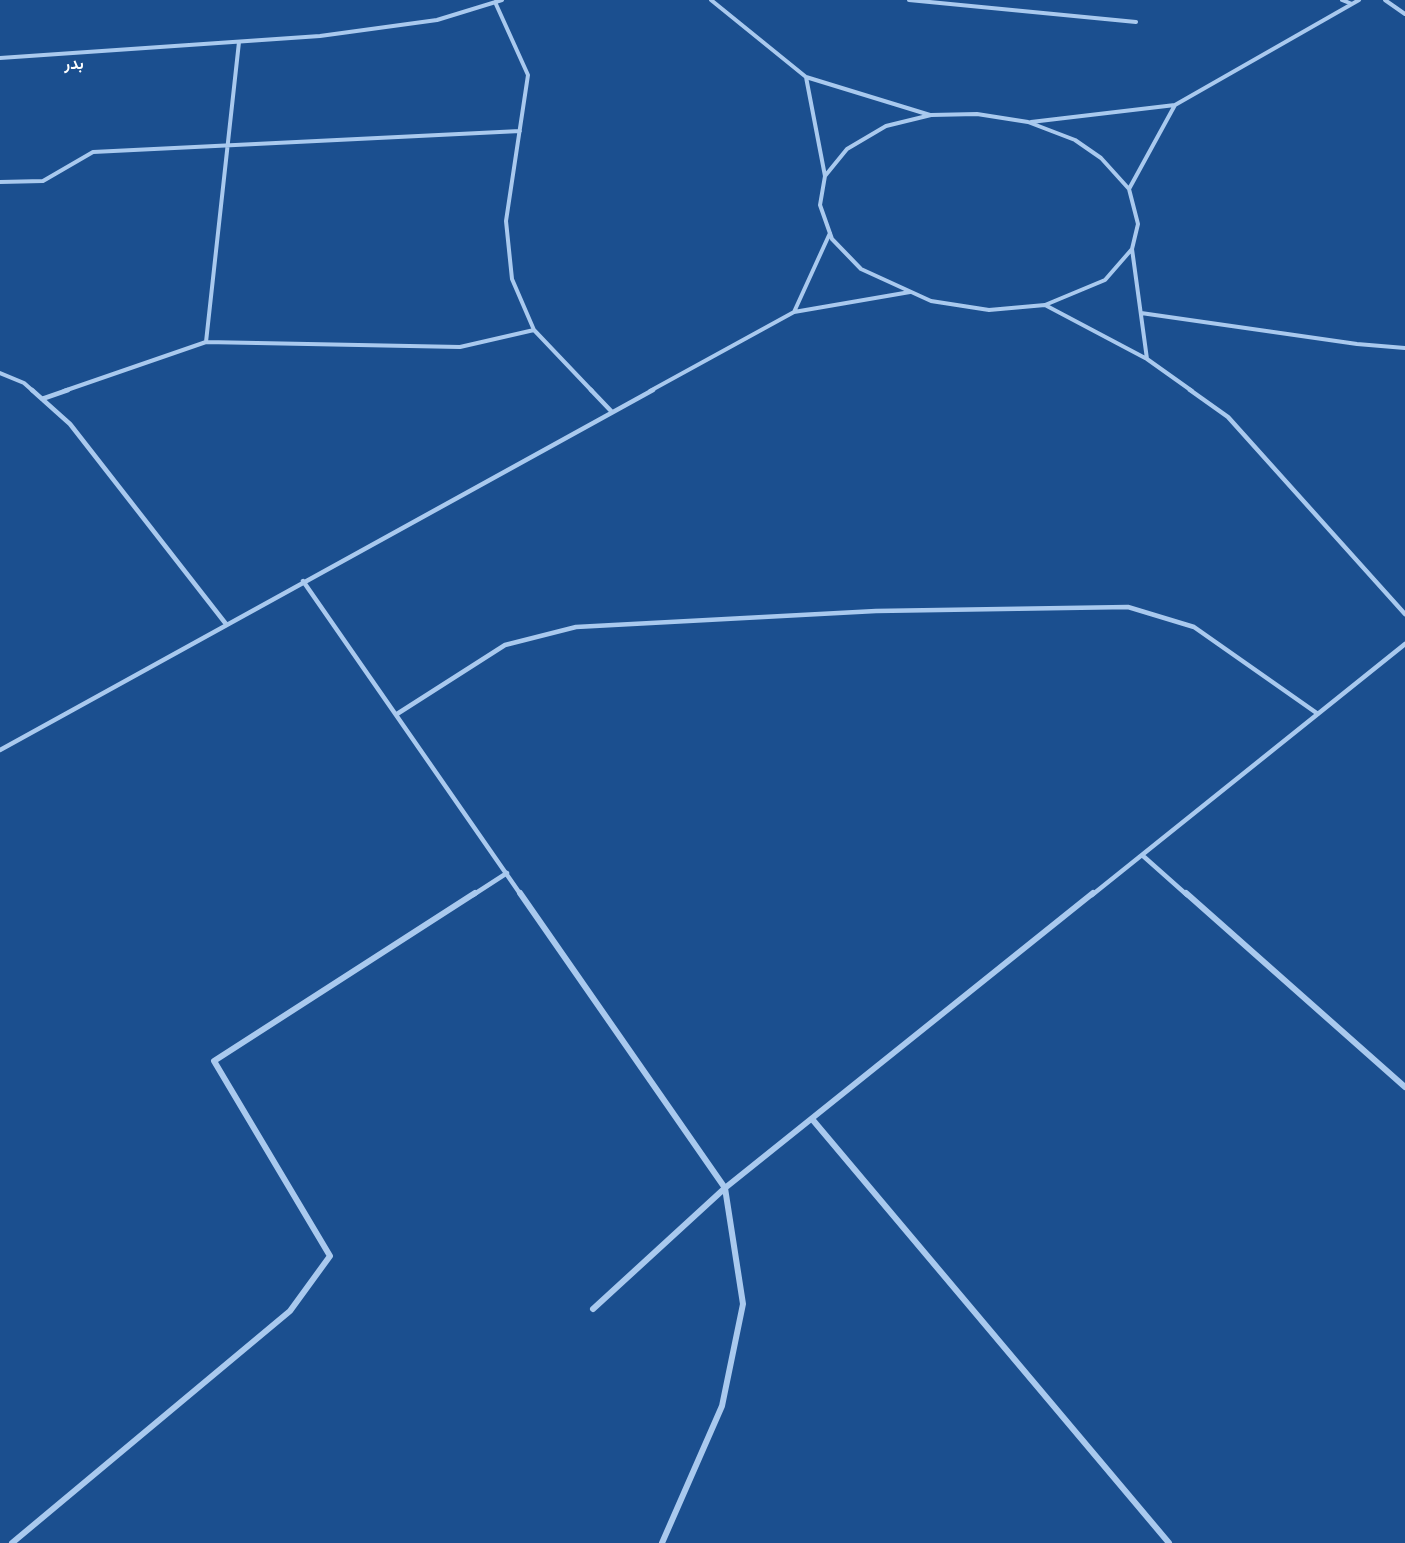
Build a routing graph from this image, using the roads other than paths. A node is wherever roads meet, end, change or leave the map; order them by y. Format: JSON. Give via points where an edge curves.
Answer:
{"nodes":[{"id":1,"x":502,"y":0,"type":"edge"},
{"id":2,"x":711,"y":0,"type":"edge"},
{"id":3,"x":909,"y":0,"type":"edge"},
{"id":4,"x":1342,"y":0,"type":"edge"},
{"id":5,"x":1359,"y":0,"type":"edge"},
{"id":6,"x":1385,"y":0,"type":"edge"},
{"id":7,"x":495,"y":2,"type":"junction"},
{"id":8,"x":1352,"y":4,"type":"junction"},
{"id":9,"x":1405,"y":14,"type":"edge"},
{"id":10,"x":1136,"y":22,"type":"dead end"},
{"id":11,"x":239,"y":42,"type":"junction"},
{"id":12,"x":0,"y":58,"type":"edge"},
{"id":13,"x":806,"y":77,"type":"junction"},
{"id":14,"x":1175,"y":105,"type":"junction"},
{"id":15,"x":931,"y":115,"type":"junction"},
{"id":16,"x":1028,"y":122,"type":"junction"},
{"id":17,"x":520,"y":131,"type":"junction"},
{"id":18,"x":228,"y":145,"type":"junction"},
{"id":19,"x":825,"y":176,"type":"junction"},
{"id":20,"x":0,"y":182,"type":"edge"},
{"id":21,"x":1128,"y":189,"type":"junction"},
{"id":22,"x":830,"y":233,"type":"junction"},
{"id":23,"x":1132,"y":249,"type":"junction"},
{"id":24,"x":910,"y":292,"type":"junction"},
{"id":25,"x":1045,"y":305,"type":"junction"},
{"id":26,"x":794,"y":312,"type":"junction"},
{"id":27,"x":1141,"y":313,"type":"junction"},
{"id":28,"x":534,"y":330,"type":"junction"},
{"id":29,"x":206,"y":342,"type":"junction"},
{"id":30,"x":1405,"y":348,"type":"edge"},
{"id":31,"x":1147,"y":359,"type":"junction"},
{"id":32,"x":0,"y":373,"type":"edge"},
{"id":33,"x":42,"y":399,"type":"junction"},
{"id":34,"x":612,"y":412,"type":"junction"},
{"id":35,"x":302,"y":581,"type":"junction"},
{"id":36,"x":1405,"y":614,"type":"edge"},
{"id":37,"x":226,"y":624,"type":"junction"},
{"id":38,"x":1405,"y":644,"type":"edge"},
{"id":39,"x":397,"y":714,"type":"junction"},
{"id":40,"x":1318,"y":714,"type":"junction"},
{"id":41,"x":0,"y":750,"type":"edge"},
{"id":42,"x":1142,"y":855,"type":"junction"},
{"id":43,"x":506,"y":873,"type":"junction"},
{"id":44,"x":1405,"y":1087,"type":"edge"},
{"id":45,"x":812,"y":1119,"type":"junction"},
{"id":46,"x":725,"y":1188,"type":"junction"},
{"id":47,"x":593,"y":1308,"type":"dead end"},
{"id":48,"x":12,"y":1543,"type":"edge"},
{"id":49,"x":662,"y":1543,"type":"edge"},
{"id":50,"x":1169,"y":1543,"type":"edge"}],
"edges":[{"from":1,"to":7,"type":"street"},
{"from":2,"to":13,"type":"street"},
{"from":3,"to":10,"type":"street"},
{"from":4,"to":8,"type":"street"},
{"from":5,"to":8,"type":"street"},
{"from":6,"to":9,"type":"street"},
{"from":7,"to":11,"type":"street","via":[[437,20],[320,36]]},
{"from":7,"to":17,"type":"street","via":[[528,76]]},
{"from":8,"to":14,"type":"street"},
{"from":11,"to":12,"type":"street"},
{"from":11,"to":18,"type":"street"},
{"from":13,"to":15,"type":"street"},
{"from":13,"to":19,"type":"street"},
{"from":14,"to":16,"type":"street"},
{"from":14,"to":21,"type":"street"},
{"from":15,"to":16,"type":"street","via":[[976,114]]},
{"from":15,"to":19,"type":"street","via":[[886,126],[854,144]]},
{"from":16,"to":21,"type":"street","via":[[1074,140],[1101,158]]},
{"from":17,"to":18,"type":"street"},
{"from":17,"to":28,"type":"street","via":[[506,221],[512,279]]},
{"from":18,"to":20,"type":"street","via":[[93,152],[43,180]]},
{"from":18,"to":29,"type":"street"},
{"from":19,"to":22,"type":"street","via":[[820,205]]},
{"from":21,"to":23,"type":"street","via":[[1138,224]]},
{"from":22,"to":24,"type":"street","via":[[862,269]]},
{"from":22,"to":26,"type":"street"},
{"from":23,"to":25,"type":"street","via":[[1105,280]]},
{"from":23,"to":27,"type":"street"},
{"from":24,"to":25,"type":"street","via":[[931,301],[989,310]]},
{"from":24,"to":26,"type":"street"},
{"from":25,"to":31,"type":"street"},
{"from":26,"to":34,"type":"street"},
{"from":27,"to":30,"type":"street"},
{"from":27,"to":31,"type":"street"},
{"from":28,"to":29,"type":"street","via":[[460,347]]},
{"from":28,"to":34,"type":"street"},
{"from":29,"to":33,"type":"street"},
{"from":31,"to":36,"type":"street","via":[[1228,417]]},
{"from":32,"to":33,"type":"street","via":[[24,383]]},
{"from":33,"to":37,"type":"street","via":[[70,424]]},
{"from":34,"to":35,"type":"street"},
{"from":35,"to":37,"type":"street"},
{"from":35,"to":39,"type":"street"},
{"from":37,"to":41,"type":"street"},
{"from":38,"to":40,"type":"street"},
{"from":39,"to":40,"type":"street","via":[[505,645],[576,627],[876,611],[1128,607],[1194,627]]},
{"from":39,"to":43,"type":"street"},
{"from":40,"to":42,"type":"street"},
{"from":42,"to":44,"type":"street"},
{"from":42,"to":45,"type":"street"},
{"from":43,"to":46,"type":"street"},
{"from":43,"to":48,"type":"street","via":[[214,1061],[330,1256],[290,1311]]},
{"from":45,"to":46,"type":"street"},
{"from":45,"to":50,"type":"street"},
{"from":46,"to":47,"type":"street"},
{"from":46,"to":49,"type":"street","via":[[743,1304],[722,1406]]}]}
